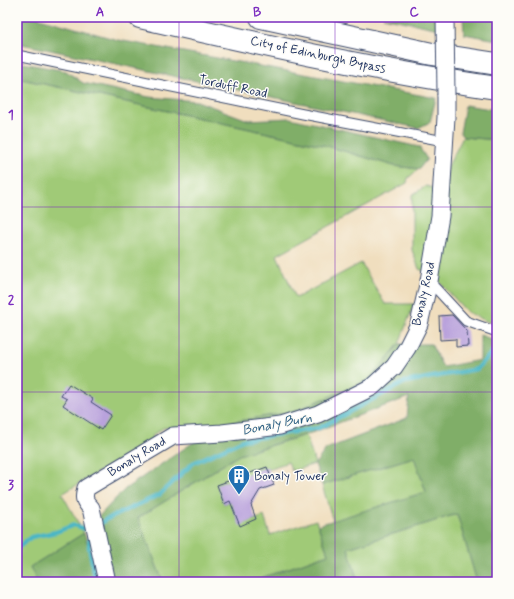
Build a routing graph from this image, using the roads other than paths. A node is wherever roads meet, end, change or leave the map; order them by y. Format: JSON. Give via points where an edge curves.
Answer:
{"nodes":[{"id":1,"x":140,"y":17,"type":"edge"},
{"id":2,"x":260,"y":17,"type":"edge"},
{"id":3,"x":445,"y":17,"type":"edge"},
{"id":4,"x":17,"y":56,"type":"edge"},
{"id":5,"x":497,"y":64,"type":"edge"},
{"id":6,"x":497,"y":88,"type":"edge"},
{"id":7,"x":444,"y":141,"type":"junction"},
{"id":8,"x":428,"y":281,"type":"junction"},
{"id":9,"x":497,"y":332,"type":"edge"},
{"id":10,"x":107,"y":582,"type":"edge"}],
"edges":[{"from":1,"to":6,"type":"highway","name":"City of Edinburgh Bypass","via":[[428,78]]},
{"from":2,"to":5,"type":"highway","name":"City of Edinburgh Bypass","via":[[432,54]]},
{"from":3,"to":7,"type":"street","name":"Bonaly Road","bridge":true},
{"from":4,"to":7,"type":"lane","name":"Torduff Road"},
{"from":7,"to":8,"type":"street","name":"Bonaly Road","via":[[440,216]]},
{"from":8,"to":9,"type":"lane","via":[[466,321]]},
{"from":8,"to":10,"type":"street","name":"Bonaly Road","via":[[419,324],[407,348],[394,367],[372,387],[318,414],[280,426],[172,436],[86,488],[84,501],[91,508]]}]}
